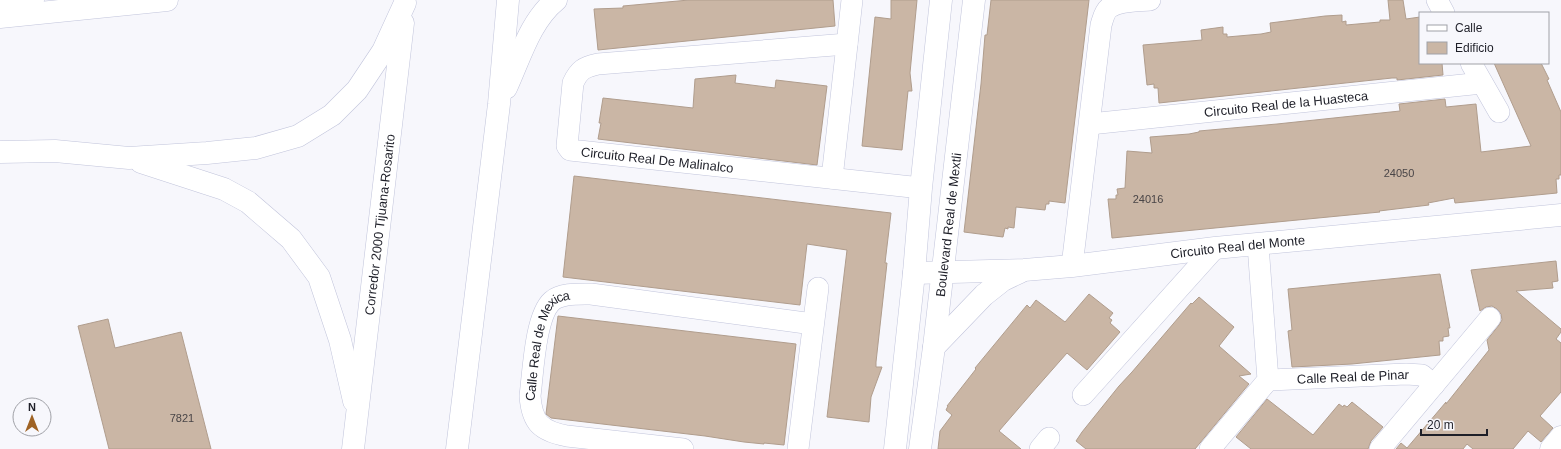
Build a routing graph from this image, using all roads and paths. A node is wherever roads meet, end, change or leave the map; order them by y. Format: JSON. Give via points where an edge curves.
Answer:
{"nodes":[{"id":1,"x":33,"y":0,"type":"edge"},
{"id":2,"x":166,"y":0,"type":"edge"},
{"id":3,"x":508,"y":0,"type":"edge"},
{"id":4,"x":556,"y":0,"type":"edge"},
{"id":5,"x":852,"y":0,"type":"edge"},
{"id":6,"x":941,"y":0,"type":"edge"},
{"id":7,"x":974,"y":0,"type":"edge"},
{"id":8,"x":1150,"y":0,"type":"edge"},
{"id":9,"x":1437,"y":0,"type":"edge"},
{"id":10,"x":405,"y":2,"type":"edge"},
{"id":11,"x":1443,"y":12,"type":"edge"},
{"id":12,"x":3,"y":13,"type":"edge"},
{"id":13,"x":848,"y":44,"type":"junction"},
{"id":14,"x":1472,"y":64,"type":"edge"},
{"id":15,"x":1482,"y":83,"type":"junction"},
{"id":16,"x":499,"y":104,"type":"junction"},
{"id":17,"x":1498,"y":112,"type":"dead end"},
{"id":18,"x":1090,"y":124,"type":"junction"},
{"id":19,"x":0,"y":152,"type":"edge"},
{"id":20,"x":129,"y":158,"type":"junction"},
{"id":21,"x":832,"y":178,"type":"junction"},
{"id":22,"x":920,"y":188,"type":"junction"},
{"id":23,"x":1561,"y":215,"type":"edge"},
{"id":24,"x":1258,"y":245,"type":"junction"},
{"id":25,"x":1215,"y":248,"type":"junction"},
{"id":26,"x":1072,"y":266,"type":"junction"},
{"id":27,"x":1024,"y":270,"type":"junction"},
{"id":28,"x":914,"y":273,"type":"junction"},
{"id":29,"x":942,"y":273,"type":"junction"},
{"id":30,"x":818,"y":288,"type":"dead end"},
{"id":31,"x":1490,"y":318,"type":"dead end"},
{"id":32,"x":813,"y":324,"type":"junction"},
{"id":33,"x":934,"y":347,"type":"junction"},
{"id":34,"x":1268,"y":380,"type":"junction"},
{"id":35,"x":1434,"y":385,"type":"junction"},
{"id":36,"x":1083,"y":394,"type":"dead end"},
{"id":37,"x":357,"y":418,"type":"junction"},
{"id":38,"x":1561,"y":437,"type":"edge"},
{"id":39,"x":353,"y":449,"type":"edge"},
{"id":40,"x":457,"y":449,"type":"edge"},
{"id":41,"x":683,"y":449,"type":"edge"},
{"id":42,"x":798,"y":449,"type":"edge"},
{"id":43,"x":895,"y":449,"type":"edge"},
{"id":44,"x":920,"y":449,"type":"edge"},
{"id":45,"x":1210,"y":449,"type":"edge"},
{"id":46,"x":1380,"y":449,"type":"edge"},
{"id":47,"x":1551,"y":449,"type":"edge"}],
"edges":[{"from":1,"to":12,"type":"main road"},
{"from":2,"to":12,"type":"main road"},
{"from":3,"to":16,"type":"main road"},
{"from":4,"to":16,"type":"main road","via":[[535,24]]},
{"from":5,"to":13,"type":"street"},
{"from":6,"to":22,"type":"main road"},
{"from":7,"to":29,"type":"main road","name":"Boulevard Real de Mextli"},
{"from":8,"to":18,"type":"street","via":[[1118,3],[1109,8],[1104,15]]},
{"from":9,"to":11,"type":"street"},
{"from":10,"to":20,"type":"main road","via":[[383,51],[357,90],[332,115],[298,136],[256,148]]},
{"from":10,"to":37,"type":"main road","name":"Corredor 2000 Tijuana-Rosarito"},
{"from":13,"to":21,"type":"street"},
{"from":13,"to":21,"type":"street","name":"Circuito Real De Malinalco","via":[[598,64],[586,67],[577,74],[573,83],[567,146],[570,150]]},
{"from":14,"to":15,"type":"street"},
{"from":15,"to":17,"type":"street"},
{"from":15,"to":18,"type":"street","name":"Circuito Real de la Huasteca"},
{"from":16,"to":40,"type":"main road"},
{"from":18,"to":26,"type":"street"},
{"from":19,"to":20,"type":"main road","via":[[55,152]]},
{"from":20,"to":37,"type":"main road","via":[[230,192],[248,202],[291,239],[319,277],[340,340]]},
{"from":21,"to":22,"type":"street","name":"Circuito Real De Malinalco"},
{"from":22,"to":28,"type":"main road"},
{"from":23,"to":24,"type":"main road","name":"Circuito Real del Monte"},
{"from":24,"to":25,"type":"main road","name":"Circuito Real del Monte"},
{"from":24,"to":34,"type":"street"},
{"from":25,"to":26,"type":"main road","name":"Circuito Real del Monte"},
{"from":25,"to":36,"type":"street"},
{"from":26,"to":27,"type":"main road","name":"Circuito Real del Monte"},
{"from":27,"to":29,"type":"main road","name":"Circuito Real del Monte"},
{"from":27,"to":33,"type":"main road","via":[[1003,280],[984,295]]},
{"from":28,"to":29,"type":"main road","name":"Circuito Real del Monte"},
{"from":28,"to":43,"type":"main road"},
{"from":29,"to":33,"type":"main road","name":"Boulevard Real de Mextli"},
{"from":30,"to":32,"type":"street"},
{"from":31,"to":35,"type":"street"},
{"from":32,"to":41,"type":"street","name":"Calle Real de Mexica","via":[[591,294],[562,297],[552,301],[539,326],[530,396],[532,411],[538,423],[551,433],[567,436]]},
{"from":32,"to":42,"type":"street"},
{"from":33,"to":44,"type":"main road","name":"Boulevard Real de Mextli"},
{"from":34,"to":35,"type":"street","name":"Calle Real de Pinar","via":[[1406,374],[1422,375]]},
{"from":34,"to":45,"type":"street"},
{"from":35,"to":46,"type":"street"},
{"from":37,"to":39,"type":"main road","name":"Corredor 2000 Tijuana-Rosarito"},
{"from":38,"to":47,"type":"main road"}]}
